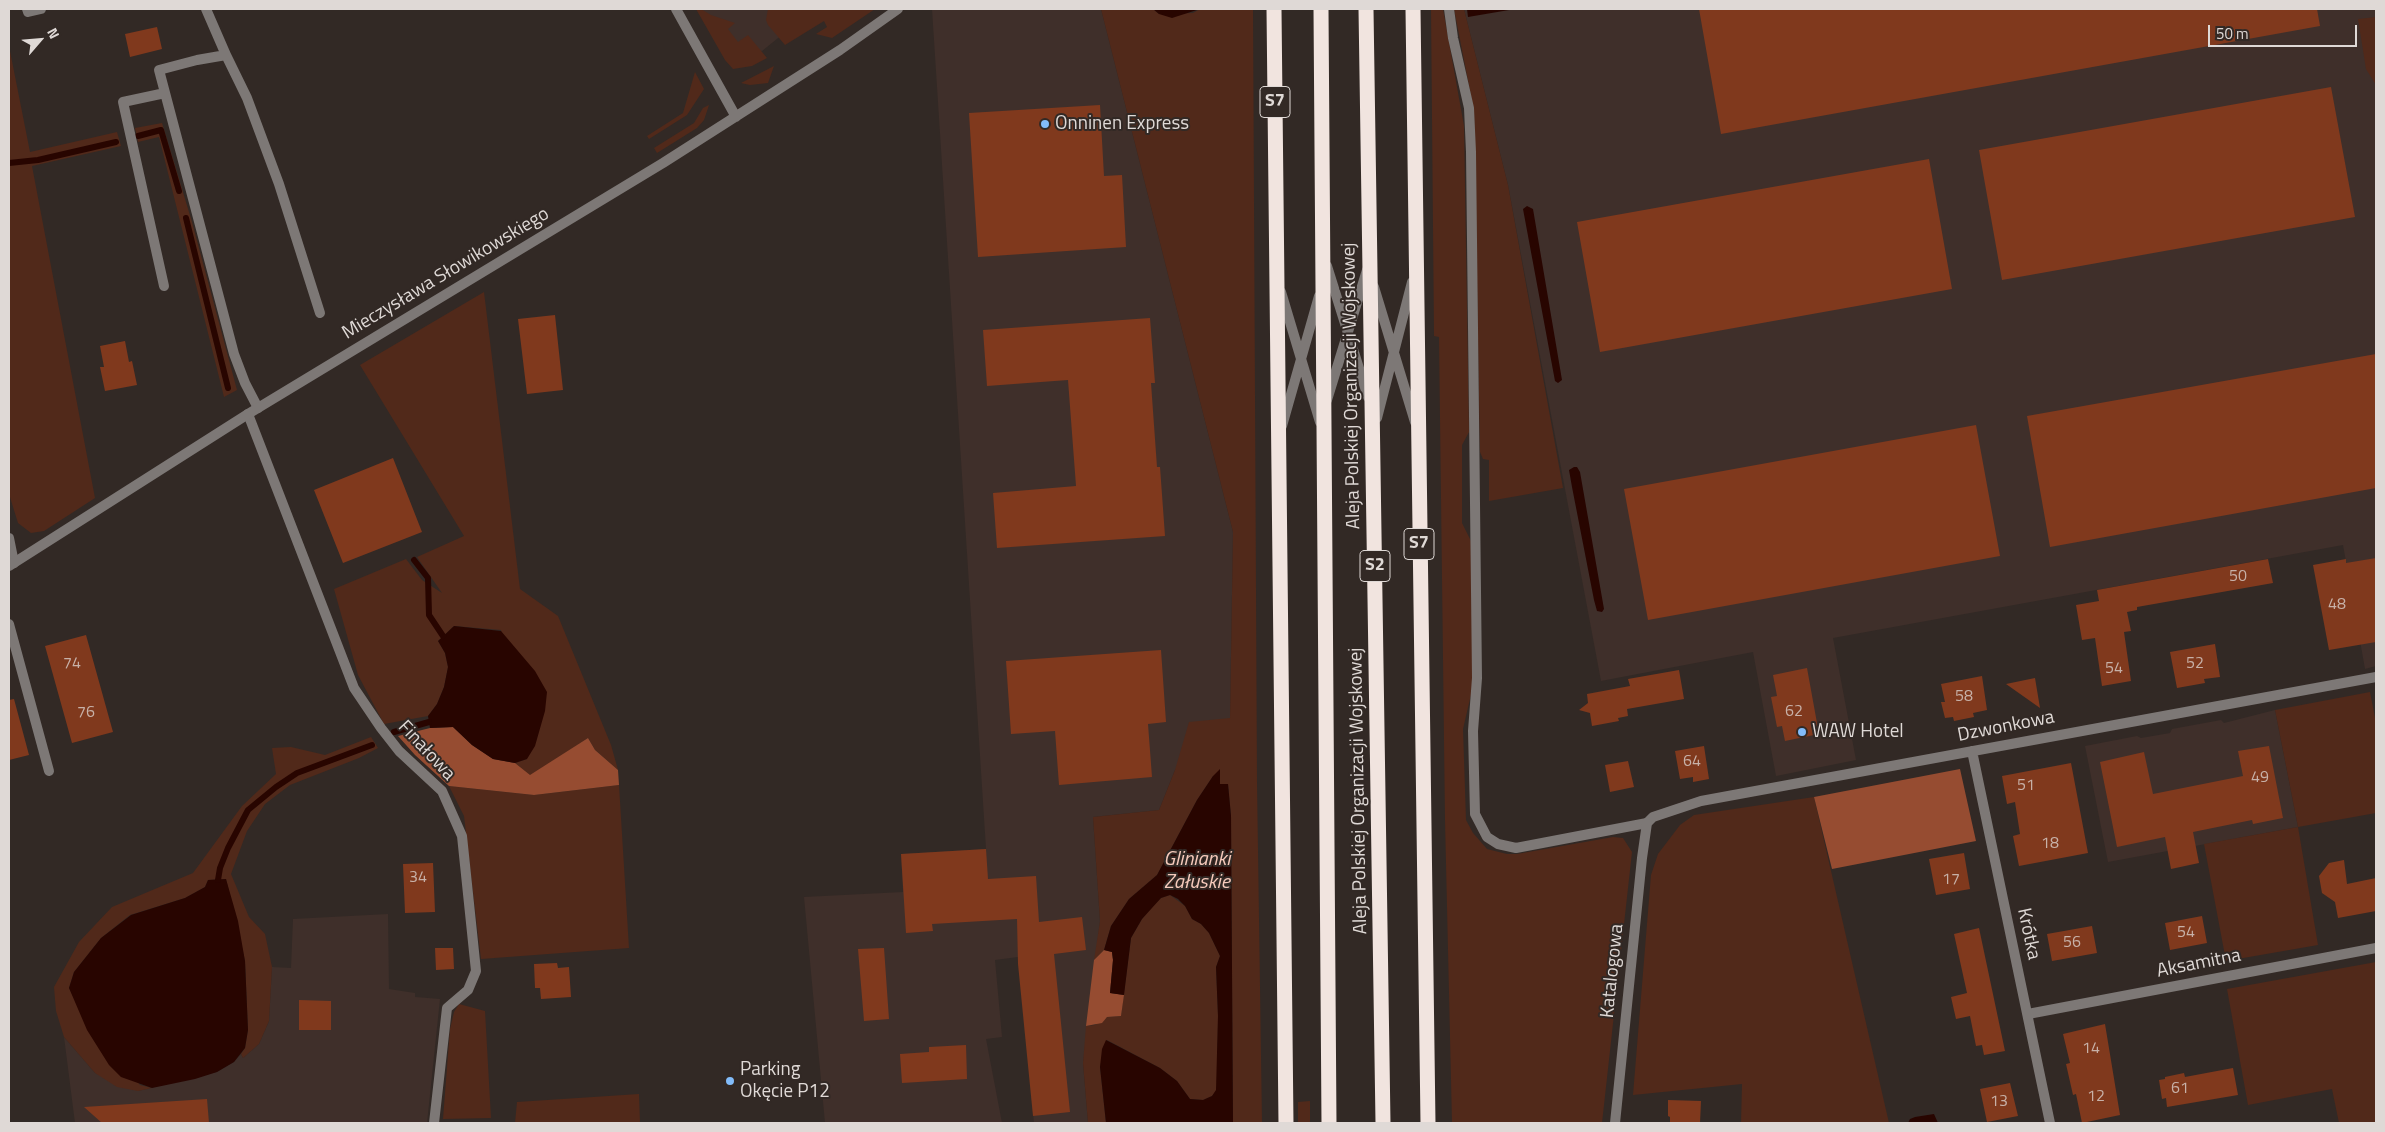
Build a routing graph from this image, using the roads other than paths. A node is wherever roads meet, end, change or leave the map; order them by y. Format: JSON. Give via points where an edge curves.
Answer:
{"nodes":[{"id":1,"x":27,"y":9,"type":"edge"},
{"id":2,"x":41,"y":9,"type":"edge"},
{"id":3,"x":206,"y":9,"type":"edge"},
{"id":4,"x":676,"y":9,"type":"edge"},
{"id":5,"x":898,"y":9,"type":"edge"},
{"id":6,"x":1274,"y":9,"type":"edge"},
{"id":7,"x":1321,"y":9,"type":"edge"},
{"id":8,"x":1366,"y":9,"type":"edge"},
{"id":9,"x":1413,"y":9,"type":"edge"},
{"id":10,"x":1449,"y":9,"type":"edge"},
{"id":11,"x":226,"y":55,"type":"junction"},
{"id":12,"x":165,"y":93,"type":"junction"},
{"id":13,"x":736,"y":117,"type":"junction"},
{"id":14,"x":1324,"y":257,"type":"junction"},
{"id":15,"x":1370,"y":266,"type":"junction"},
{"id":16,"x":1416,"y":269,"type":"junction"},
{"id":17,"x":1324,"y":276,"type":"junction"},
{"id":18,"x":1276,"y":277,"type":"junction"},
{"id":19,"x":164,"y":286,"type":"dead end"},
{"id":20,"x":320,"y":313,"type":"dead end"},
{"id":21,"x":1348,"y":333,"type":"junction"},
{"id":22,"x":1394,"y":353,"type":"junction"},
{"id":23,"x":1301,"y":359,"type":"junction"},
{"id":24,"x":258,"y":408,"type":"junction"},
{"id":25,"x":1325,"y":408,"type":"junction"},
{"id":26,"x":1372,"y":412,"type":"junction"},
{"id":27,"x":248,"y":414,"type":"junction"},
{"id":28,"x":1373,"y":432,"type":"junction"},
{"id":29,"x":1418,"y":433,"type":"junction"},
{"id":30,"x":1324,"y":436,"type":"junction"},
{"id":31,"x":1278,"y":441,"type":"junction"},
{"id":32,"x":9,"y":538,"type":"edge"},
{"id":33,"x":11,"y":564,"type":"edge"},
{"id":34,"x":9,"y":624,"type":"edge"},
{"id":35,"x":2376,"y":677,"type":"edge"},
{"id":36,"x":1972,"y":751,"type":"junction"},
{"id":37,"x":49,"y":771,"type":"dead end"},
{"id":38,"x":1648,"y":823,"type":"junction"},
{"id":39,"x":2376,"y":948,"type":"edge"},
{"id":40,"x":2028,"y":1014,"type":"junction"},
{"id":41,"x":434,"y":1123,"type":"edge"},
{"id":42,"x":1286,"y":1123,"type":"edge"},
{"id":43,"x":1329,"y":1123,"type":"edge"},
{"id":44,"x":1383,"y":1123,"type":"edge"},
{"id":45,"x":1428,"y":1123,"type":"edge"},
{"id":46,"x":1615,"y":1123,"type":"edge"},
{"id":47,"x":2050,"y":1123,"type":"edge"}],
"edges":[{"from":1,"to":2,"type":"street","via":[[28,12]]},
{"from":3,"to":11,"type":"street"},
{"from":4,"to":13,"type":"street"},
{"from":5,"to":13,"type":"street","name":"Mieczysława Słowikowskiego"},
{"from":6,"to":18,"type":"highway","number":"S7"},
{"from":7,"to":14,"type":"highway","name":"Aleja Polskiej Organizacji Wojskowej"},
{"from":8,"to":15,"type":"highway","name":"Aleja Polskiej Organizacji Wojskowej","number":"S2"},
{"from":9,"to":16,"type":"highway","number":"S7"},
{"from":10,"to":38,"type":"street","name":"Dzwonkowa","via":[[1469,108],[1471,152],[1477,678],[1475,814],[1487,837],[1498,844],[1516,848]]},
{"from":11,"to":12,"type":"street","via":[[159,70]]},
{"from":11,"to":20,"type":"street","via":[[248,98]]},
{"from":12,"to":19,"type":"street","via":[[123,102]]},
{"from":12,"to":24,"type":"street","via":[[234,354],[244,383]]},
{"from":13,"to":24,"type":"street","name":"Mieczysława Słowikowskiego"},
{"from":14,"to":17,"type":"highway","name":"Aleja Polskiej Organizacji Wojskowej"},
{"from":14,"to":21,"type":"street"},
{"from":15,"to":21,"type":"street"},
{"from":15,"to":22,"type":"street"},
{"from":15,"to":26,"type":"highway","name":"Aleja Polskiej Organizacji Wojskowej","number":"S2"},
{"from":16,"to":22,"type":"street"},
{"from":16,"to":29,"type":"highway","number":"S7"},
{"from":17,"to":23,"type":"street"},
{"from":17,"to":25,"type":"highway","name":"Aleja Polskiej Organizacji Wojskowej"},
{"from":18,"to":23,"type":"street"},
{"from":18,"to":31,"type":"highway","number":"S7"},
{"from":21,"to":25,"type":"street"},
{"from":21,"to":26,"type":"street"},
{"from":22,"to":28,"type":"street"},
{"from":22,"to":29,"type":"street"},
{"from":23,"to":30,"type":"street"},
{"from":23,"to":31,"type":"street"},
{"from":24,"to":27,"type":"street","name":"Mieczysława Słowikowskiego"},
{"from":25,"to":30,"type":"highway","name":"Aleja Polskiej Organizacji Wojskowej"},
{"from":26,"to":28,"type":"highway","name":"Aleja Polskiej Organizacji Wojskowej","number":"S2"},
{"from":27,"to":33,"type":"street","name":"Mieczysława Słowikowskiego"},
{"from":27,"to":41,"type":"street","name":"Finałowa","via":[[354,688],[399,751],[442,790],[462,836],[476,971],[468,990],[447,1008]]},
{"from":28,"to":44,"type":"highway","name":"Aleja Polskiej Organizacji Wojskowej","number":"S2"},
{"from":29,"to":45,"type":"highway","number":"S7"},
{"from":30,"to":43,"type":"highway","name":"Aleja Polskiej Organizacji Wojskowej"},
{"from":31,"to":42,"type":"highway","number":"S7"},
{"from":32,"to":33,"type":"street"},
{"from":34,"to":37,"type":"street"},
{"from":35,"to":36,"type":"street","name":"Dzwonkowa"},
{"from":36,"to":38,"type":"street","name":"Dzwonkowa","via":[[1701,801],[1653,817]]},
{"from":36,"to":40,"type":"street","name":"Krótka"},
{"from":38,"to":46,"type":"street","name":"Katalogowa"},
{"from":39,"to":40,"type":"street","name":"Aksamitna"},
{"from":40,"to":47,"type":"street","name":"Krótka"}]}
